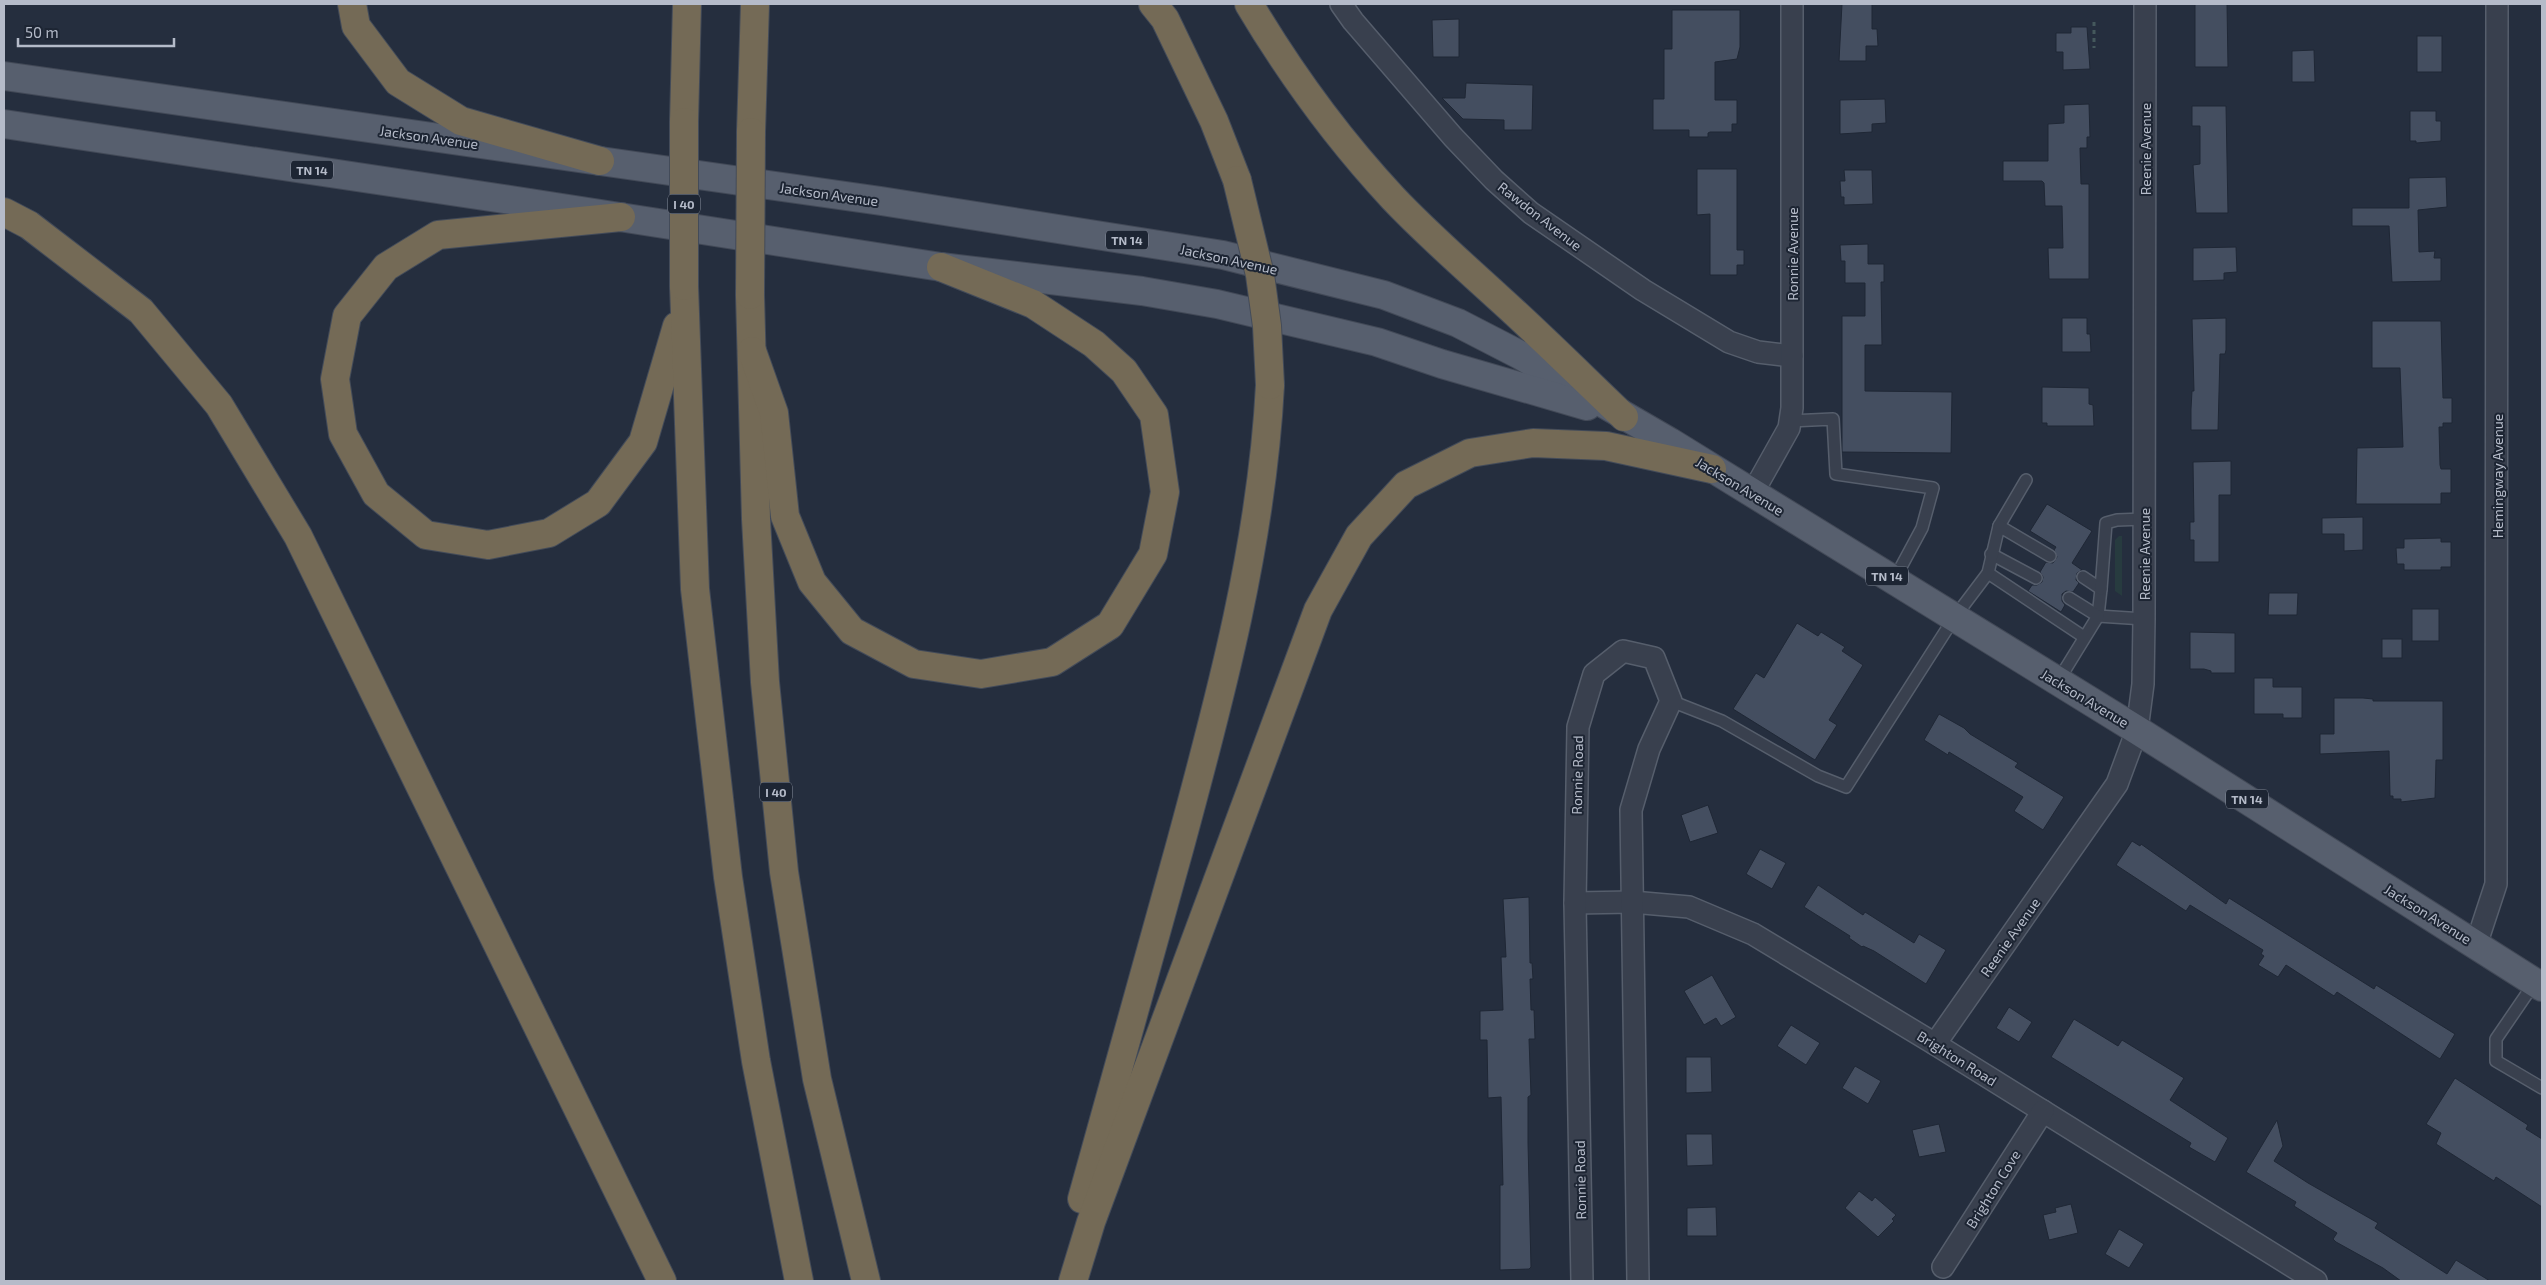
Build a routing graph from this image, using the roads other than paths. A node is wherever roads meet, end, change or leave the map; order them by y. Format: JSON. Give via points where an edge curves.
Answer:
{"nodes":[{"id":1,"x":352,"y":4,"type":"edge"},
{"id":2,"x":667,"y":4,"type":"edge"},
{"id":3,"x":687,"y":4,"type":"edge"},
{"id":4,"x":755,"y":4,"type":"edge"},
{"id":5,"x":1153,"y":4,"type":"edge"},
{"id":6,"x":1249,"y":4,"type":"edge"},
{"id":7,"x":1341,"y":4,"type":"edge"},
{"id":8,"x":1792,"y":4,"type":"edge"},
{"id":9,"x":2145,"y":4,"type":"edge"},
{"id":10,"x":2497,"y":4,"type":"edge"},
{"id":11,"x":4,"y":76,"type":"edge"},
{"id":12,"x":684,"y":109,"type":"junction"},
{"id":13,"x":4,"y":124,"type":"edge"},
{"id":14,"x":600,"y":162,"type":"junction"},
{"id":15,"x":4,"y":212,"type":"edge"},
{"id":16,"x":621,"y":217,"type":"junction"},
{"id":17,"x":941,"y":267,"type":"junction"},
{"id":18,"x":684,"y":294,"type":"junction"},
{"id":19,"x":752,"y":352,"type":"junction"},
{"id":20,"x":1792,"y":356,"type":"junction"},
{"id":21,"x":1624,"y":417,"type":"junction"},
{"id":22,"x":1790,"y":421,"type":"junction"},
{"id":23,"x":1712,"y":469,"type":"junction"},
{"id":24,"x":2026,"y":480,"type":"dead end"},
{"id":25,"x":1752,"y":494,"type":"junction"},
{"id":26,"x":2144,"y":519,"type":"junction"},
{"id":27,"x":1999,"y":526,"type":"junction"},
{"id":28,"x":1992,"y":554,"type":"junction"},
{"id":29,"x":2050,"y":556,"type":"dead end"},
{"id":30,"x":1988,"y":573,"type":"junction"},
{"id":31,"x":2083,"y":576,"type":"dead end"},
{"id":32,"x":2036,"y":578,"type":"dead end"},
{"id":33,"x":1894,"y":580,"type":"junction"},
{"id":34,"x":2101,"y":589,"type":"junction"},
{"id":35,"x":2069,"y":598,"type":"dead end"},
{"id":36,"x":2098,"y":616,"type":"junction"},
{"id":37,"x":1954,"y":618,"type":"junction"},
{"id":38,"x":2144,"y":619,"type":"junction"},
{"id":39,"x":2084,"y":637,"type":"junction"},
{"id":40,"x":2058,"y":681,"type":"junction"},
{"id":41,"x":1671,"y":701,"type":"junction"},
{"id":42,"x":2137,"y":730,"type":"junction"},
{"id":43,"x":1632,"y":902,"type":"junction"},
{"id":44,"x":1575,"y":903,"type":"junction"},
{"id":45,"x":2476,"y":945,"type":"junction"},
{"id":46,"x":2538,"y":984,"type":"edge"},
{"id":47,"x":1936,"y":1044,"type":"junction"},
{"id":48,"x":2542,"y":1088,"type":"edge"},
{"id":49,"x":2042,"y":1111,"type":"junction"},
{"id":50,"x":1943,"y":1267,"type":"dead end"},
{"id":51,"x":2307,"y":1279,"type":"edge"},
{"id":52,"x":662,"y":1281,"type":"edge"},
{"id":53,"x":799,"y":1281,"type":"edge"},
{"id":54,"x":866,"y":1281,"type":"edge"},
{"id":55,"x":1064,"y":1281,"type":"edge"},
{"id":56,"x":1073,"y":1281,"type":"edge"},
{"id":57,"x":1582,"y":1281,"type":"edge"},
{"id":58,"x":1638,"y":1281,"type":"edge"}],
"edges":[{"from":1,"to":14,"type":"highway","via":[[356,26],[398,82],[461,121]]},
{"from":2,"to":12,"type":"highway"},
{"from":3,"to":12,"type":"highway","number":"I 40"},
{"from":4,"to":19,"type":"highway","number":"I 40","bridge":true,"via":[[751,132]]},
{"from":5,"to":55,"type":"highway","bridge":true,"via":[[1165,19],[1214,121],[1237,180],[1260,275],[1268,326],[1268,436],[1253,544],[1212,727],[1076,1222]]},
{"from":6,"to":21,"type":"highway","via":[[1276,50],[1316,105],[1392,197],[1442,248]]},
{"from":7,"to":20,"type":"street","name":"Rawdon Avenue","via":[[1453,137],[1531,213],[1643,290],[1729,342],[1758,352]]},
{"from":8,"to":20,"type":"street","name":"Ronnie Avenue"},
{"from":9,"to":26,"type":"street","name":"Reenie Avenue"},
{"from":10,"to":45,"type":"street","name":"Hemingway Avenue","via":[[2496,884]]},
{"from":11,"to":14,"type":"main road","name":"Jackson Avenue","number":"TN 14"},
{"from":12,"to":18,"type":"highway","number":"I 40","bridge":true},
{"from":13,"to":16,"type":"main road","name":"Jackson Avenue","number":"TN 14"},
{"from":14,"to":21,"type":"main road","name":"Jackson Avenue","number":"TN 14","via":[[881,201],[1223,255],[1384,295],[1458,323]]},
{"from":15,"to":52,"type":"highway","via":[[29,225],[141,311],[219,404],[298,536]]},
{"from":16,"to":17,"type":"main road","name":"Jackson Avenue","number":"TN 14"},
{"from":16,"to":18,"type":"highway","via":[[438,235],[386,268],[347,316],[335,379],[343,434],[376,494],[426,535],[488,545],[549,533],[598,503],[643,442]]},
{"from":17,"to":19,"type":"highway","via":[[1033,304],[1094,344],[1124,371],[1154,415],[1165,492],[1153,554],[1110,625],[1052,662],[981,674],[914,664],[852,631],[812,582],[786,516],[774,413]]},
{"from":17,"to":21,"type":"main road","name":"Jackson Avenue","number":"TN 14","via":[[1217,304],[1377,342]]},
{"from":18,"to":53,"type":"highway","number":"I 40","via":[[695,589],[728,877],[756,1061]]},
{"from":19,"to":54,"type":"highway","number":"I 40","via":[[756,519],[765,682],[784,872],[817,1078]]},
{"from":20,"to":22,"type":"street","name":"Ronnie Avenue"},
{"from":21,"to":23,"type":"main road","name":"Jackson Avenue","number":"TN 14"},
{"from":22,"to":25,"type":"street","name":"Ronnie Avenue","via":[[1780,446]]},
{"from":22,"to":33,"type":"lane","via":[[1833,419],[1836,474],[1933,488],[1922,528]]},
{"from":23,"to":25,"type":"main road","name":"Jackson Avenue","number":"TN 14"},
{"from":23,"to":56,"type":"highway","via":[[1606,446],[1533,443],[1470,453],[1406,485],[1359,536],[1318,610],[1091,1222]]},
{"from":24,"to":27,"type":"lane"},
{"from":25,"to":33,"type":"main road","name":"Jackson Avenue","number":"TN 14"},
{"from":26,"to":34,"type":"lane","via":[[2106,523]]},
{"from":26,"to":38,"type":"street","name":"Reenie Avenue"},
{"from":27,"to":28,"type":"lane"},
{"from":27,"to":29,"type":"lane"},
{"from":28,"to":30,"type":"lane"},
{"from":28,"to":32,"type":"lane"},
{"from":30,"to":37,"type":"lane"},
{"from":30,"to":39,"type":"lane"},
{"from":31,"to":34,"type":"lane"},
{"from":33,"to":37,"type":"main road","name":"Jackson Avenue","number":"TN 14"},
{"from":34,"to":36,"type":"lane"},
{"from":35,"to":36,"type":"lane"},
{"from":36,"to":38,"type":"lane"},
{"from":36,"to":39,"type":"lane"},
{"from":37,"to":40,"type":"main road","name":"Jackson Avenue","number":"TN 14"},
{"from":37,"to":41,"type":"lane","via":[[1846,787],[1818,776],[1722,721]]},
{"from":38,"to":42,"type":"street","name":"Reenie Avenue","via":[[2143,684]]},
{"from":39,"to":40,"type":"lane"},
{"from":40,"to":42,"type":"main road","name":"Jackson Avenue","number":"TN 14"},
{"from":41,"to":43,"type":"street","via":[[1649,749],[1632,810]]},
{"from":41,"to":44,"type":"street","name":"Ronnie Road","via":[[1654,658],[1624,651],[1594,674],[1578,727]]},
{"from":42,"to":45,"type":"main road","name":"Jackson Avenue","number":"TN 14"},
{"from":42,"to":47,"type":"street","name":"Reenie Avenue","via":[[2117,784]]},
{"from":43,"to":44,"type":"street","name":"Brighton Road"},
{"from":43,"to":47,"type":"street","name":"Brighton Road","via":[[1689,907],[1753,934]]},
{"from":43,"to":58,"type":"street"},
{"from":44,"to":57,"type":"street","name":"Ronnie Road"},
{"from":45,"to":46,"type":"main road","name":"Jackson Avenue","number":"TN 14"},
{"from":46,"to":48,"type":"lane","via":[[2496,1039],[2496,1061]]},
{"from":47,"to":49,"type":"street","name":"Brighton Road"},
{"from":49,"to":50,"type":"street","name":"Brighton Cove"},
{"from":49,"to":51,"type":"street","name":"Brighton Road"}]}
